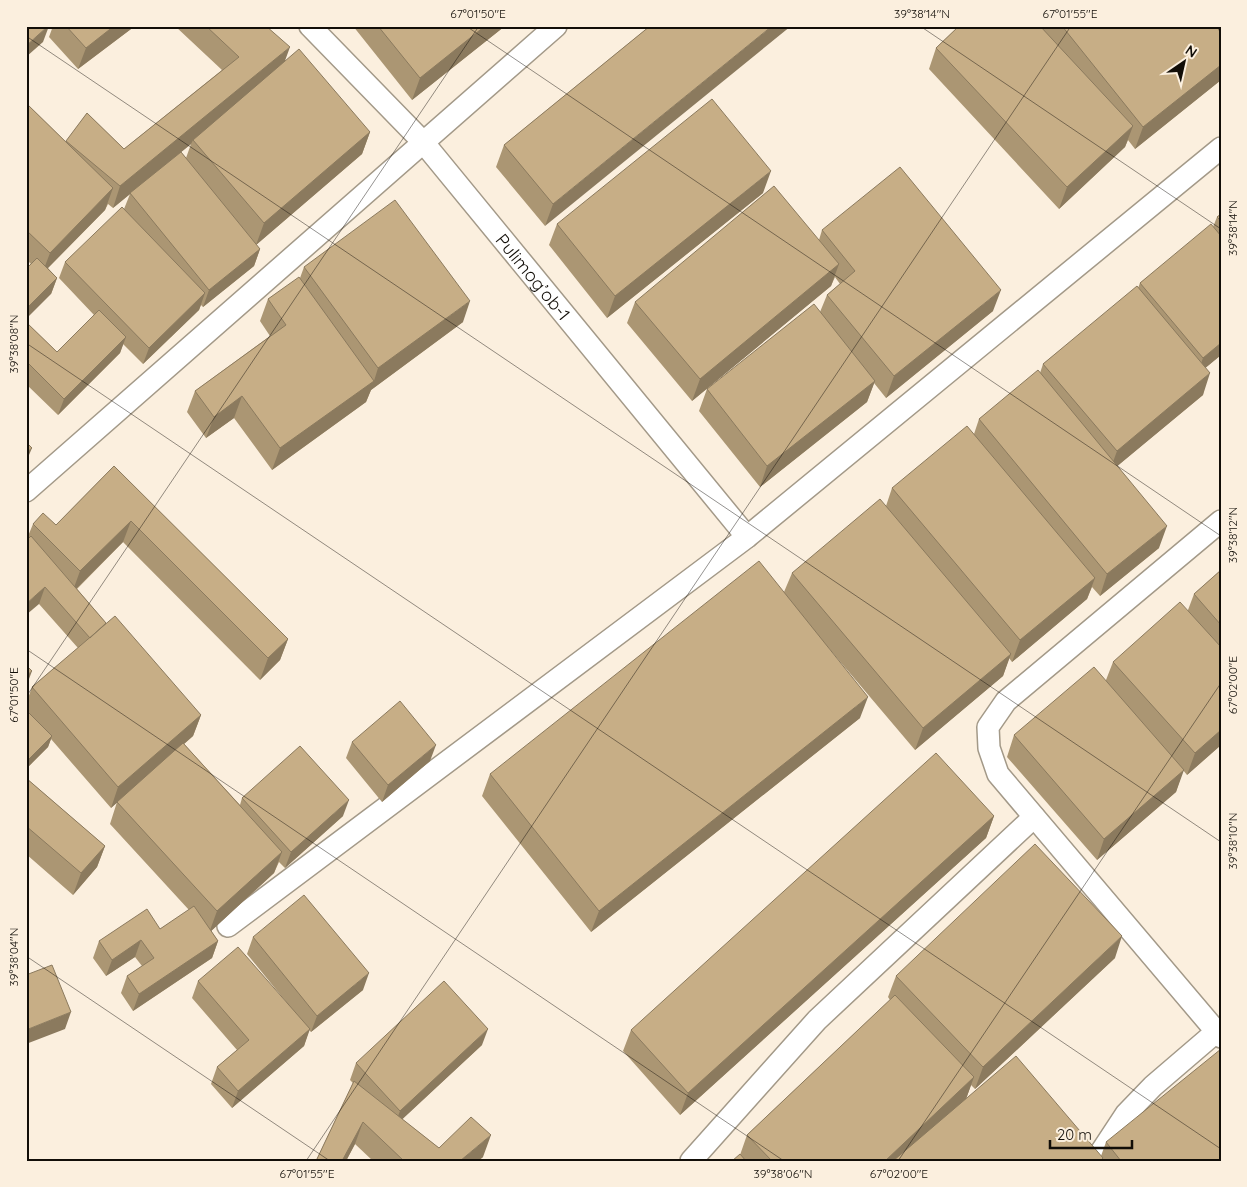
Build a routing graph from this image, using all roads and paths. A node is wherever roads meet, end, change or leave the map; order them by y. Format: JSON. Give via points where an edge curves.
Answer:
{"nodes":[{"id":1,"x":310,"y":26,"type":"edge"},
{"id":2,"x":556,"y":26,"type":"edge"},
{"id":3,"x":423,"y":142,"type":"junction"},
{"id":4,"x":1221,"y":148,"type":"edge"},
{"id":5,"x":26,"y":491,"type":"edge"},
{"id":6,"x":1221,"y":521,"type":"edge"},
{"id":7,"x":747,"y":537,"type":"junction"},
{"id":8,"x":1034,"y":816,"type":"junction"},
{"id":9,"x":228,"y":926,"type":"edge"},
{"id":10,"x":1218,"y":1034,"type":"edge"},
{"id":11,"x":691,"y":1161,"type":"edge"},
{"id":12,"x":1098,"y":1161,"type":"edge"}],
"edges":[{"from":1,"to":3,"type":"street","name":"Pulimog’ob-1"},
{"from":2,"to":3,"type":"street"},
{"from":3,"to":5,"type":"street"},
{"from":3,"to":7,"type":"street","name":"Pulimog’ob-1"},
{"from":4,"to":7,"type":"street"},
{"from":6,"to":8,"type":"street","via":[[1006,701],[988,727],[989,748],[998,774]]},
{"from":7,"to":9,"type":"street"},
{"from":8,"to":10,"type":"street"},
{"from":8,"to":11,"type":"street","via":[[817,1020]]},
{"from":10,"to":12,"type":"street","via":[[1153,1086],[1126,1114]]}]}
